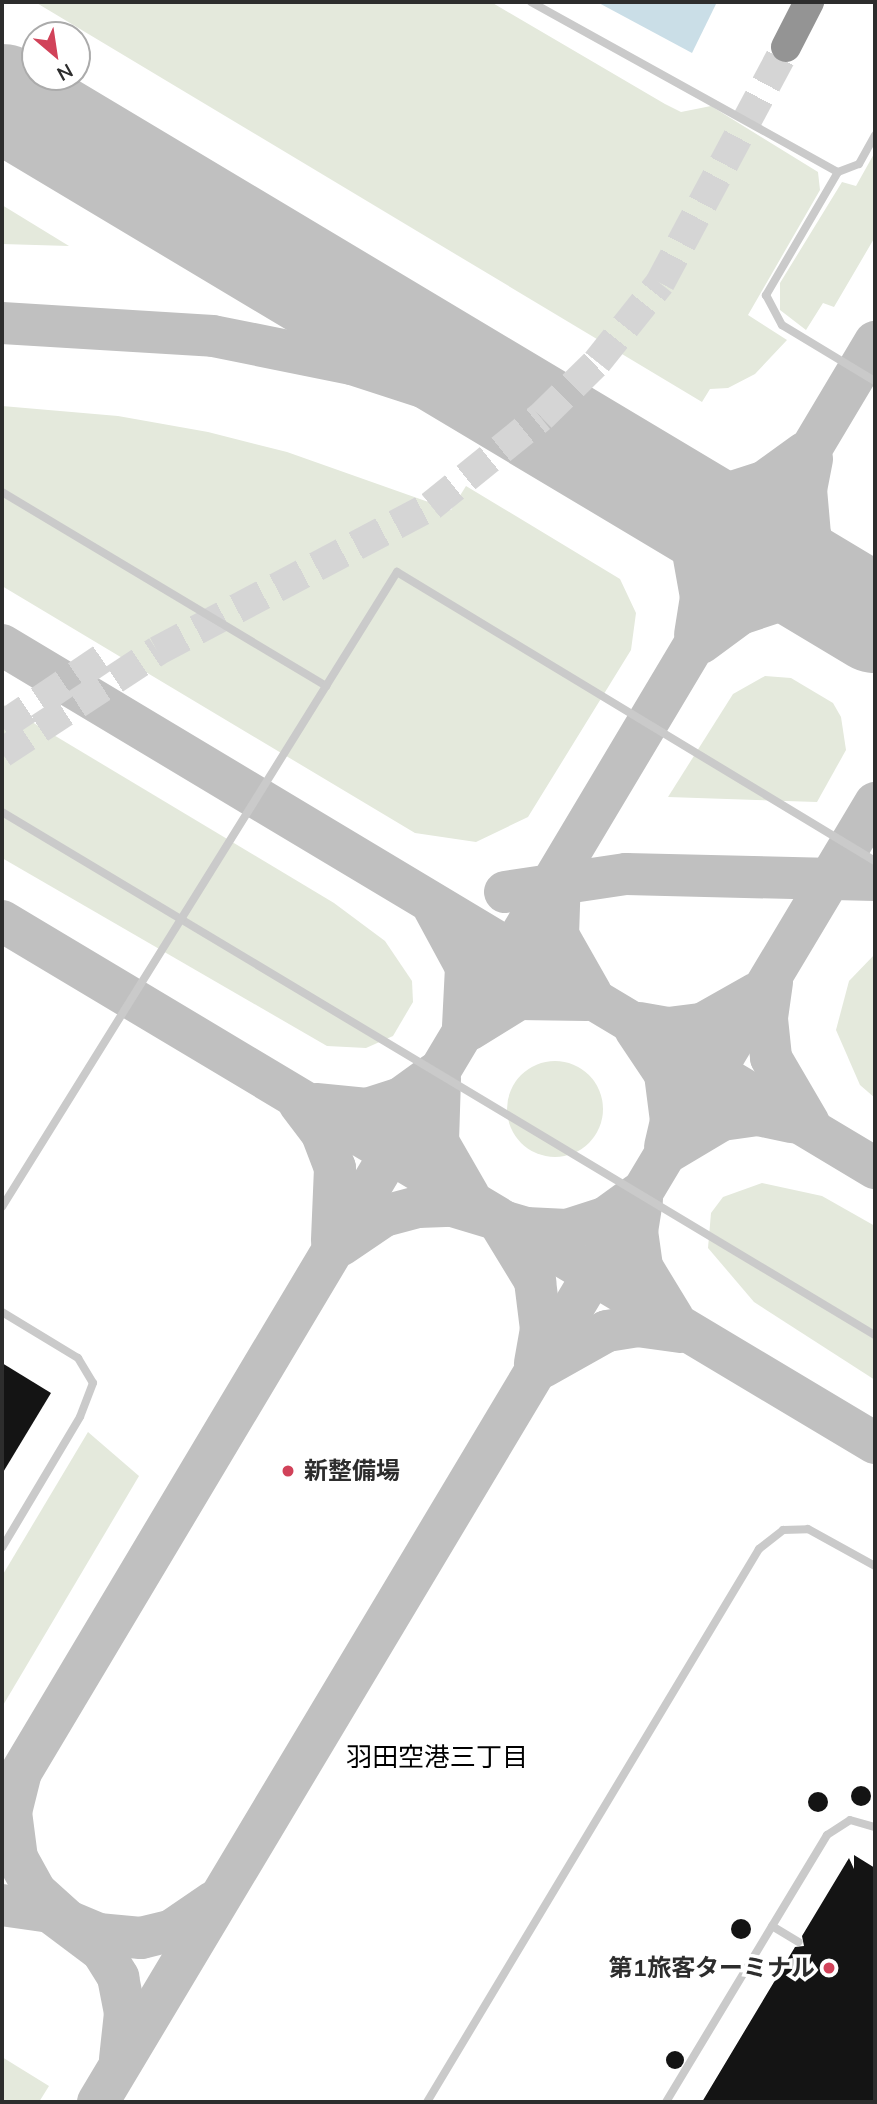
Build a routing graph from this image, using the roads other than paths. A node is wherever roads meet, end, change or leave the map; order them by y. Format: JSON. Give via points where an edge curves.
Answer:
{"nodes":[{"id":1,"x":531,"y":2,"type":"edge"},
{"id":2,"x":787,"y":2,"type":"edge"},
{"id":3,"x":809,"y":2,"type":"edge"},
{"id":4,"x":875,"y":135,"type":"edge"},
{"id":5,"x":838,"y":172,"type":"junction"},
{"id":6,"x":875,"y":381,"type":"edge"},
{"id":7,"x":2,"y":492,"type":"edge"},
{"id":8,"x":326,"y":686,"type":"junction"},
{"id":9,"x":2,"y":811,"type":"edge"},
{"id":10,"x":875,"y":861,"type":"edge"},
{"id":11,"x":181,"y":919,"type":"junction"},
{"id":12,"x":2,"y":1207,"type":"edge"},
{"id":13,"x":2,"y":1312,"type":"edge"},
{"id":14,"x":875,"y":1335,"type":"edge"},
{"id":15,"x":2,"y":1548,"type":"edge"},
{"id":16,"x":875,"y":1566,"type":"edge"},
{"id":17,"x":875,"y":1827,"type":"edge"},
{"id":18,"x":772,"y":1926,"type":"junction"},
{"id":19,"x":799,"y":1942,"type":"dead end"},
{"id":20,"x":427,"y":2102,"type":"edge"},
{"id":21,"x":666,"y":2102,"type":"edge"}],
"edges":[{"from":1,"to":5,"type":"lane"},
{"from":2,"to":3,"type":"highway","via":[[777,43]]},
{"from":4,"to":5,"type":"lane","via":[[859,164]]},
{"from":5,"to":6,"type":"lane","via":[[766,295],[782,325]]},
{"from":7,"to":8,"type":"lane"},
{"from":8,"to":10,"type":"lane","via":[[397,572]]},
{"from":8,"to":11,"type":"lane"},
{"from":9,"to":11,"type":"lane"},
{"from":11,"to":12,"type":"lane"},
{"from":11,"to":14,"type":"lane"},
{"from":13,"to":15,"type":"lane","via":[[78,1358],[93,1383],[80,1417]]},
{"from":16,"to":20,"type":"lane","via":[[808,1529],[783,1530],[759,1549]]},
{"from":17,"to":18,"type":"lane","via":[[850,1820],[827,1835]]},
{"from":18,"to":19,"type":"lane"},
{"from":18,"to":21,"type":"lane"}]}
